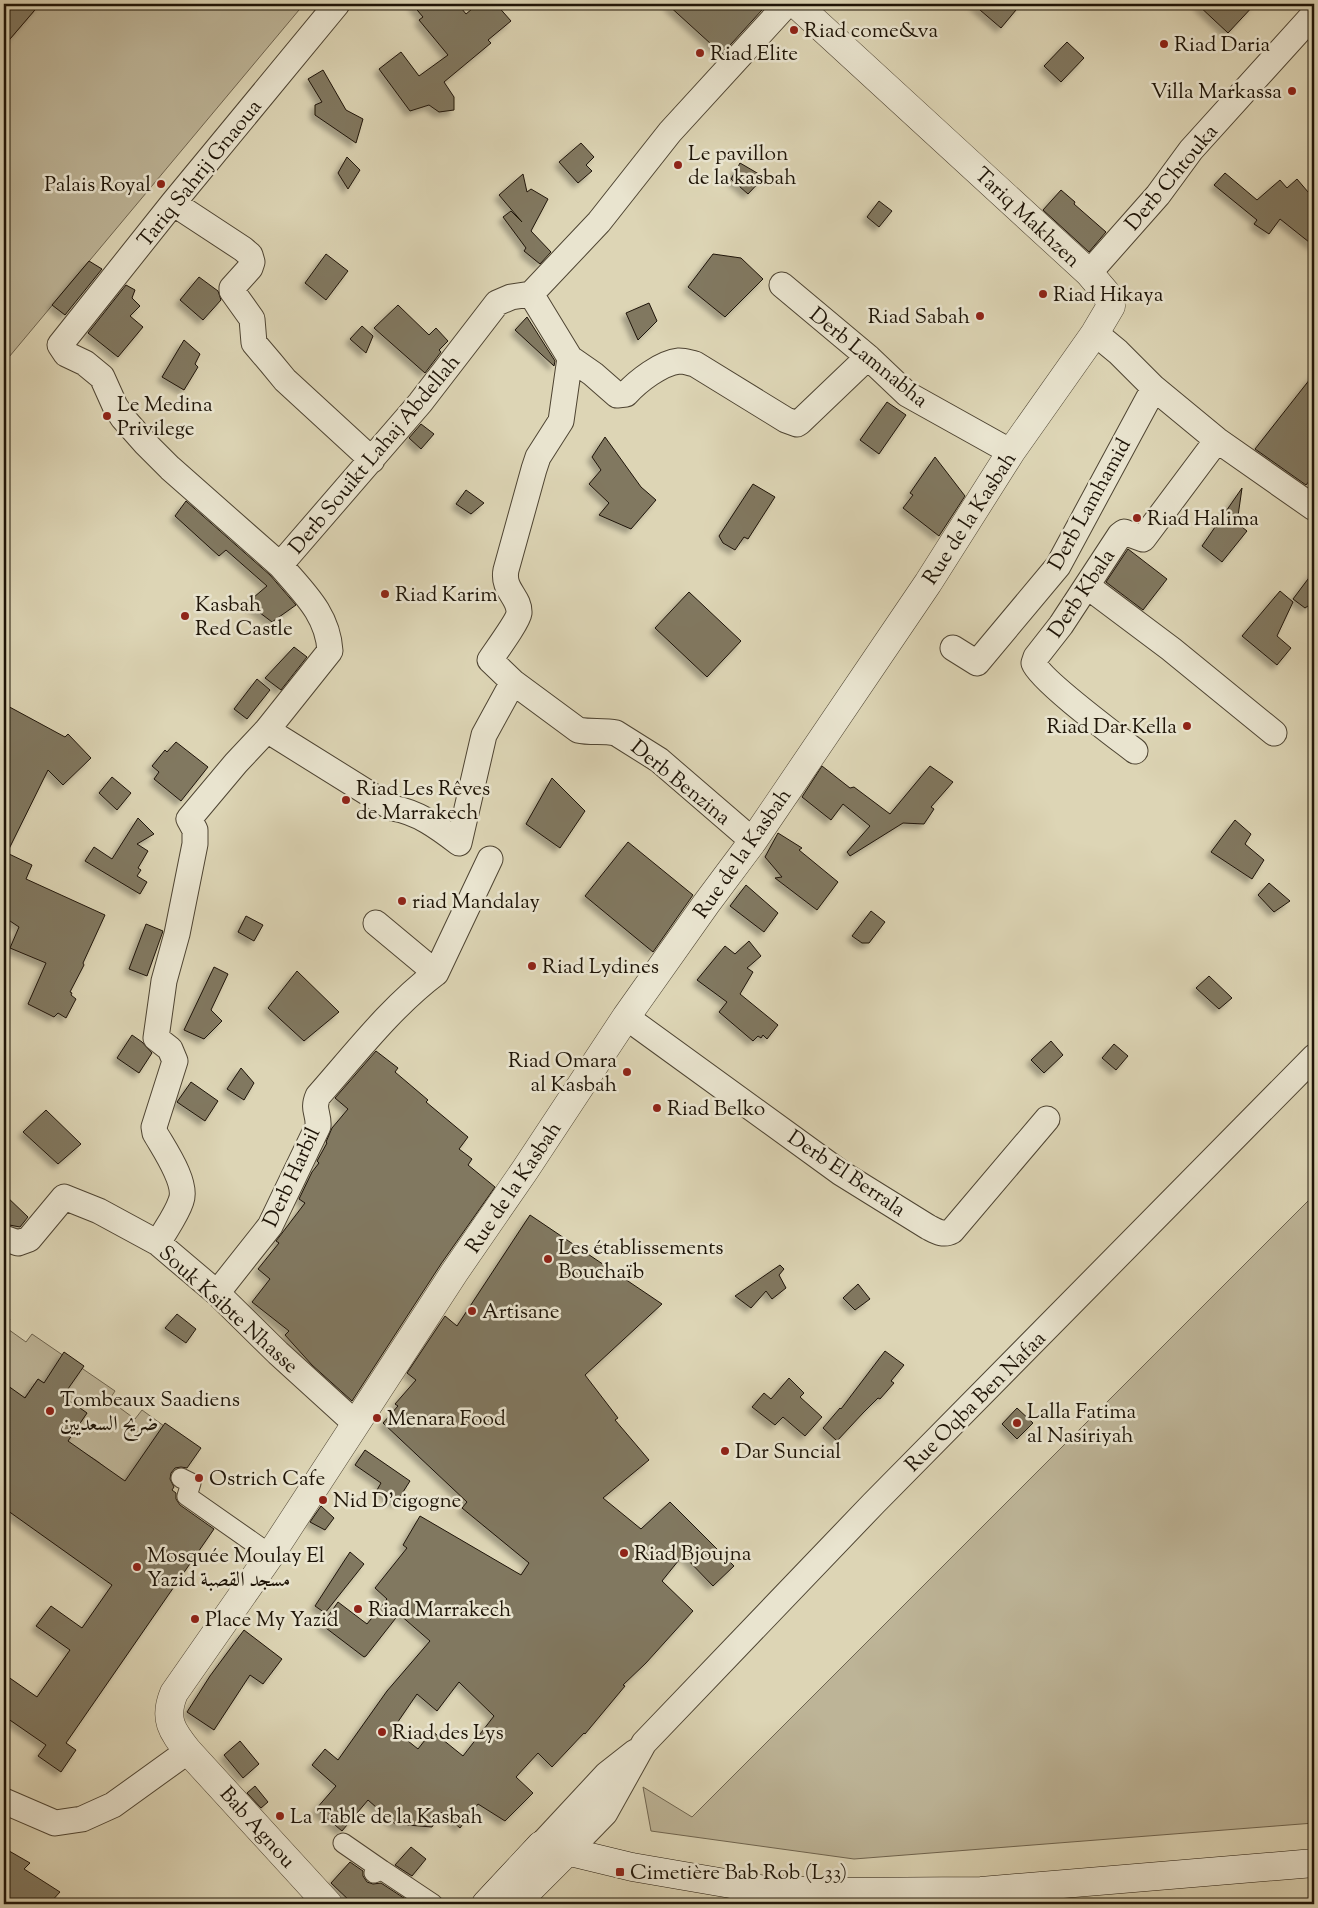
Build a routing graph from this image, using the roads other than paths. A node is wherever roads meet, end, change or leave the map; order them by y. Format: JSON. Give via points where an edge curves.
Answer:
{"nodes":[{"id":1,"x":337,"y":4,"type":"edge"},
{"id":2,"x":786,"y":4,"type":"edge"},
{"id":3,"x":796,"y":4,"type":"edge"},
{"id":4,"x":1314,"y":14,"type":"edge"},
{"id":5,"x":173,"y":203,"type":"junction"},
{"id":6,"x":1089,"y":273,"type":"junction"},
{"id":7,"x":782,"y":285,"type":"dead end"},
{"id":8,"x":532,"y":294,"type":"junction"},
{"id":9,"x":1095,"y":333,"type":"junction"},
{"id":10,"x":868,"y":357,"type":"junction"},
{"id":11,"x":570,"y":358,"type":"junction"},
{"id":12,"x":1154,"y":388,"type":"junction"},
{"id":13,"x":1217,"y":440,"type":"junction"},
{"id":14,"x":1011,"y":452,"type":"junction"},
{"id":15,"x":372,"y":460,"type":"junction"},
{"id":16,"x":1314,"y":508,"type":"edge"},
{"id":17,"x":280,"y":565,"type":"junction"},
{"id":18,"x":1087,"y":586,"type":"junction"},
{"id":19,"x":953,"y":648,"type":"dead end"},
{"id":20,"x":513,"y":682,"type":"junction"},
{"id":21,"x":267,"y":730,"type":"junction"},
{"id":22,"x":1274,"y":733,"type":"dead end"},
{"id":23,"x":1135,"y":752,"type":"dead end"},
{"id":24,"x":753,"y":841,"type":"junction"},
{"id":25,"x":490,"y":859,"type":"dead end"},
{"id":26,"x":376,"y":923,"type":"dead end"},
{"id":27,"x":436,"y":972,"type":"junction"},
{"id":28,"x":626,"y":1017,"type":"junction"},
{"id":29,"x":1314,"y":1057,"type":"edge"},
{"id":30,"x":1046,"y":1119,"type":"dead end"},
{"id":31,"x":4,"y":1238,"type":"edge"},
{"id":32,"x":158,"y":1243,"type":"junction"},
{"id":33,"x":217,"y":1293,"type":"junction"},
{"id":34,"x":356,"y":1424,"type":"junction"},
{"id":35,"x":181,"y":1478,"type":"dead end"},
{"id":36,"x":272,"y":1556,"type":"junction"},
{"id":37,"x":640,"y":1748,"type":"junction"},
{"id":38,"x":188,"y":1750,"type":"junction"},
{"id":39,"x":4,"y":1801,"type":"edge"},
{"id":40,"x":343,"y":1843,"type":"dead end"},
{"id":41,"x":541,"y":1845,"type":"junction"},
{"id":42,"x":569,"y":1850,"type":"junction"},
{"id":43,"x":1314,"y":1863,"type":"edge"},
{"id":44,"x":328,"y":1904,"type":"edge"},
{"id":45,"x":433,"y":1904,"type":"edge"},
{"id":46,"x":486,"y":1904,"type":"edge"},
{"id":47,"x":515,"y":1904,"type":"edge"}],
"edges":[{"from":1,"to":5,"type":"street","name":"Tariq Sahrij Gnaoua"},
{"from":2,"to":8,"type":"street","via":[[670,132],[599,222]]},
{"from":3,"to":6,"type":"street","name":"Tariq Makhzen"},
{"from":4,"to":6,"type":"street","name":"Derb Chtouka","via":[[1191,150],[1158,195]]},
{"from":5,"to":15,"type":"street","via":[[250,255],[250,268],[232,291],[252,319],[254,343],[285,380]]},
{"from":5,"to":17,"type":"street","name":"Tariq Sahrij Gnaoua","via":[[61,343],[61,348],[102,377],[123,418],[170,468]]},
{"from":6,"to":9,"type":"street","name":"Tariq Makhzen","via":[[1106,292],[1111,306]]},
{"from":7,"to":10,"type":"street","name":"Derb Lamnabha"},
{"from":8,"to":11,"type":"street"},
{"from":8,"to":15,"type":"street","name":"Derb Souikt Lahaj Abdellah","via":[[497,303]]},
{"from":9,"to":12,"type":"street"},
{"from":9,"to":14,"type":"street","name":"Rue de la Kasbah"},
{"from":10,"to":11,"type":"street","via":[[796,424],[695,364],[678,361],[667,365],[648,374],[622,396]]},
{"from":10,"to":14,"type":"street","name":"Derb Lamnabha","via":[[919,402]]},
{"from":11,"to":20,"type":"street","name":"Derb Benzina","via":[[561,421],[538,458],[506,570],[505,583],[518,606],[519,616],[490,660]]},
{"from":12,"to":13,"type":"street"},
{"from":12,"to":19,"type":"street","name":"Derb Lamhamid","via":[[1058,566],[978,662]]},
{"from":13,"to":16,"type":"street"},
{"from":13,"to":18,"type":"street","name":"Derb Kbala","via":[[1143,539],[1124,532],[1120,535]]},
{"from":14,"to":24,"type":"street","name":"Rue de la Kasbah","via":[[928,583]]},
{"from":15,"to":17,"type":"street","name":"Derb Souikt Lahaj Abdellah"},
{"from":17,"to":21,"type":"street","name":"Derb Souikt Lahaj Abdellah","via":[[311,601],[328,632],[330,651]]},
{"from":18,"to":22,"type":"street"},
{"from":18,"to":23,"type":"street","name":"Derb Kbala","via":[[1034,663],[1063,693]]},
{"from":20,"to":21,"type":"street","via":[[484,735],[459,842],[407,810],[392,808]]},
{"from":20,"to":24,"type":"street","name":"Derb Benzina","via":[[578,730],[616,733],[659,760]]},
{"from":21,"to":32,"type":"street","name":"Derb Souikt Lahaj Abdellah","via":[[190,819],[195,830],[195,844],[164,981],[156,1038],[170,1049],[175,1061],[154,1127],[180,1180],[182,1194],[181,1202]]},
{"from":24,"to":28,"type":"street","name":"Rue de la Kasbah"},
{"from":25,"to":27,"type":"street"},
{"from":26,"to":27,"type":"street"},
{"from":27,"to":33,"type":"street","name":"Derb Harbil","via":[[384,1022],[318,1096],[315,1104],[318,1126],[280,1208],[270,1226]]},
{"from":28,"to":30,"type":"street","name":"Derb El Berrala","via":[[841,1173],[941,1233],[952,1231]]},
{"from":28,"to":34,"type":"street","name":"Rue de la Kasbah"},
{"from":29,"to":37,"type":"street","name":"Rue Oqba Ben Nafaa","via":[[873,1504]]},
{"from":31,"to":32,"type":"street","name":"Souk Ksibte Nhasse","via":[[18,1243],[29,1239],[64,1197]]},
{"from":32,"to":33,"type":"street","name":"Souk Ksibte Nhasse"},
{"from":33,"to":34,"type":"street","name":"Souk Ksibte Nhasse"},
{"from":34,"to":36,"type":"street","name":"Rue de la Kasbah"},
{"from":35,"to":36,"type":"street","via":[[191,1483],[188,1496]]},
{"from":36,"to":38,"type":"street","name":"Rue de la Kasbah","via":[[174,1693],[170,1721],[173,1731]]},
{"from":37,"to":41,"type":"street","name":"Rue Oqba Ben Nafaa","via":[[607,1774]]},
{"from":37,"to":42,"type":"street","name":"Rue Oqba Ben Nafaa","via":[[605,1813]]},
{"from":38,"to":39,"type":"street","via":[[113,1805],[82,1819],[55,1823]]},
{"from":38,"to":44,"type":"street","name":"Bab Agnou"},
{"from":40,"to":45,"type":"street","via":[[378,1872]]},
{"from":41,"to":42,"type":"street"},
{"from":41,"to":46,"type":"street","name":"Rue Oqba Ben Nafaa"},
{"from":42,"to":43,"type":"street","via":[[632,1866],[760,1889],[828,1892],[981,1891]]},
{"from":42,"to":47,"type":"street","name":"Rue Oqba Ben Nafaa"}]}
